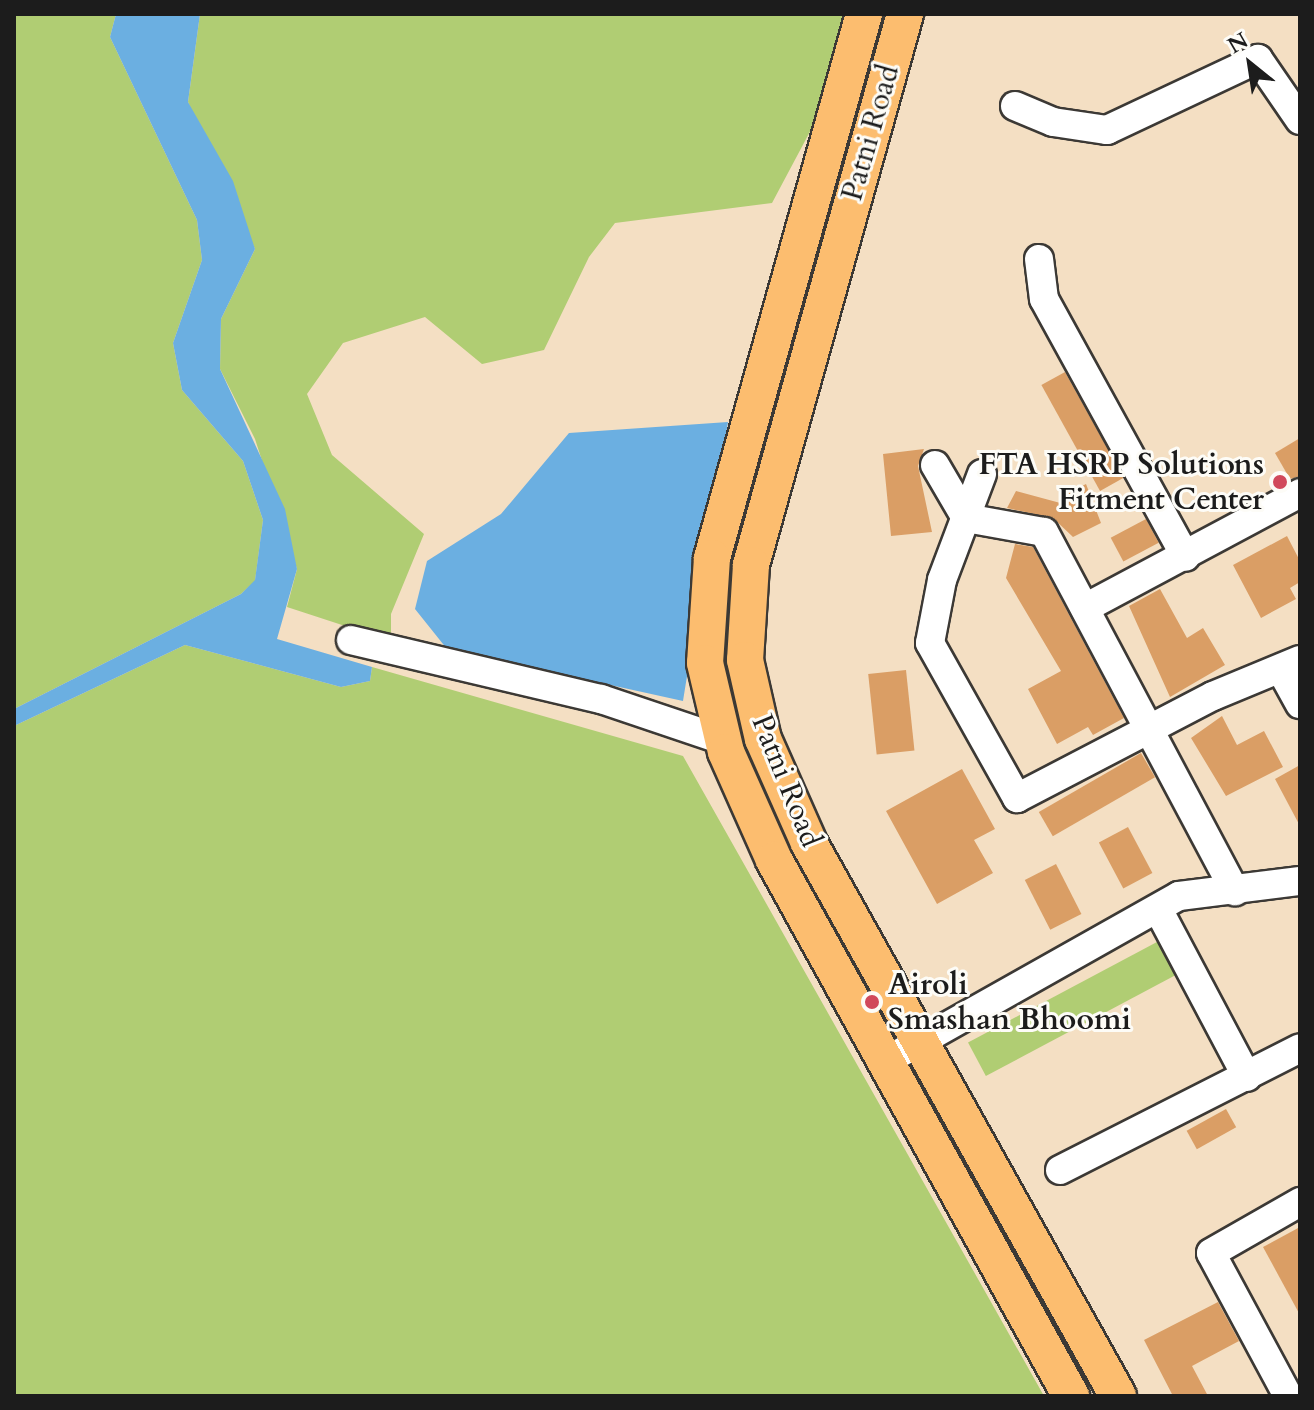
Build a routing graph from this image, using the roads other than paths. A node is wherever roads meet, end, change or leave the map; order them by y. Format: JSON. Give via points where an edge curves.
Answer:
{"nodes":[{"id":1,"x":864,"y":14,"type":"edge"},
{"id":2,"x":905,"y":14,"type":"edge"},
{"id":3,"x":1015,"y":106,"type":"dead end"},
{"id":4,"x":1300,"y":120,"type":"edge"},
{"id":5,"x":1039,"y":259,"type":"dead end"},
{"id":6,"x":935,"y":465,"type":"dead end"},
{"id":7,"x":982,"y":474,"type":"dead end"},
{"id":8,"x":1300,"y":493,"type":"edge"},
{"id":9,"x":966,"y":518,"type":"junction"},
{"id":10,"x":1186,"y":557,"type":"junction"},
{"id":11,"x":1085,"y":608,"type":"junction"},
{"id":12,"x":351,"y":640,"type":"dead end"},
{"id":13,"x":1290,"y":665,"type":"edge"},
{"id":14,"x":1300,"y":704,"type":"edge"},
{"id":15,"x":1149,"y":728,"type":"junction"},
{"id":16,"x":723,"y":740,"type":"junction"},
{"id":17,"x":1300,"y":881,"type":"edge"},
{"id":18,"x":1235,"y":891,"type":"junction"},
{"id":19,"x":1158,"y":909,"type":"junction"},
{"id":20,"x":919,"y":1043,"type":"junction"},
{"id":21,"x":1300,"y":1048,"type":"edge"},
{"id":22,"x":884,"y":1062,"type":"junction"},
{"id":23,"x":1247,"y":1077,"type":"junction"},
{"id":24,"x":1060,"y":1170,"type":"dead end"},
{"id":25,"x":1300,"y":1202,"type":"edge"},
{"id":26,"x":1071,"y":1396,"type":"edge"},
{"id":27,"x":1118,"y":1396,"type":"edge"},
{"id":28,"x":1288,"y":1396,"type":"edge"}],
"edges":[{"from":1,"to":16,"type":"main road","name":"Patni Road","via":[[712,558],[705,663]]},
{"from":2,"to":20,"type":"main road","name":"Patni Road","via":[[751,565],[745,660],[763,739],[809,843]]},
{"from":3,"to":4,"type":"street","via":[[1053,122],[1107,130],[1258,59]]},
{"from":5,"to":10,"type":"street","via":[[1044,299]]},
{"from":6,"to":9,"type":"street"},
{"from":7,"to":9,"type":"street"},
{"from":8,"to":10,"type":"street"},
{"from":9,"to":11,"type":"street","via":[[1044,532]]},
{"from":9,"to":15,"type":"street","via":[[942,580],[930,643],[1017,798]]},
{"from":10,"to":11,"type":"street"},
{"from":11,"to":15,"type":"street"},
{"from":12,"to":16,"type":"street","via":[[601,699]]},
{"from":13,"to":14,"type":"street"},
{"from":13,"to":15,"type":"street"},
{"from":15,"to":18,"type":"street"},
{"from":16,"to":22,"type":"main road","name":"Patni Road","via":[[774,860]]},
{"from":17,"to":18,"type":"street"},
{"from":18,"to":19,"type":"street","via":[[1179,896]]},
{"from":19,"to":20,"type":"street"},
{"from":19,"to":23,"type":"street"},
{"from":20,"to":22,"type":"street"},
{"from":20,"to":27,"type":"main road","name":"Patni Road"},
{"from":21,"to":23,"type":"street"},
{"from":22,"to":26,"type":"main road","name":"Patni Road"},
{"from":23,"to":24,"type":"street"},
{"from":25,"to":28,"type":"street","via":[[1211,1253]]}]}
